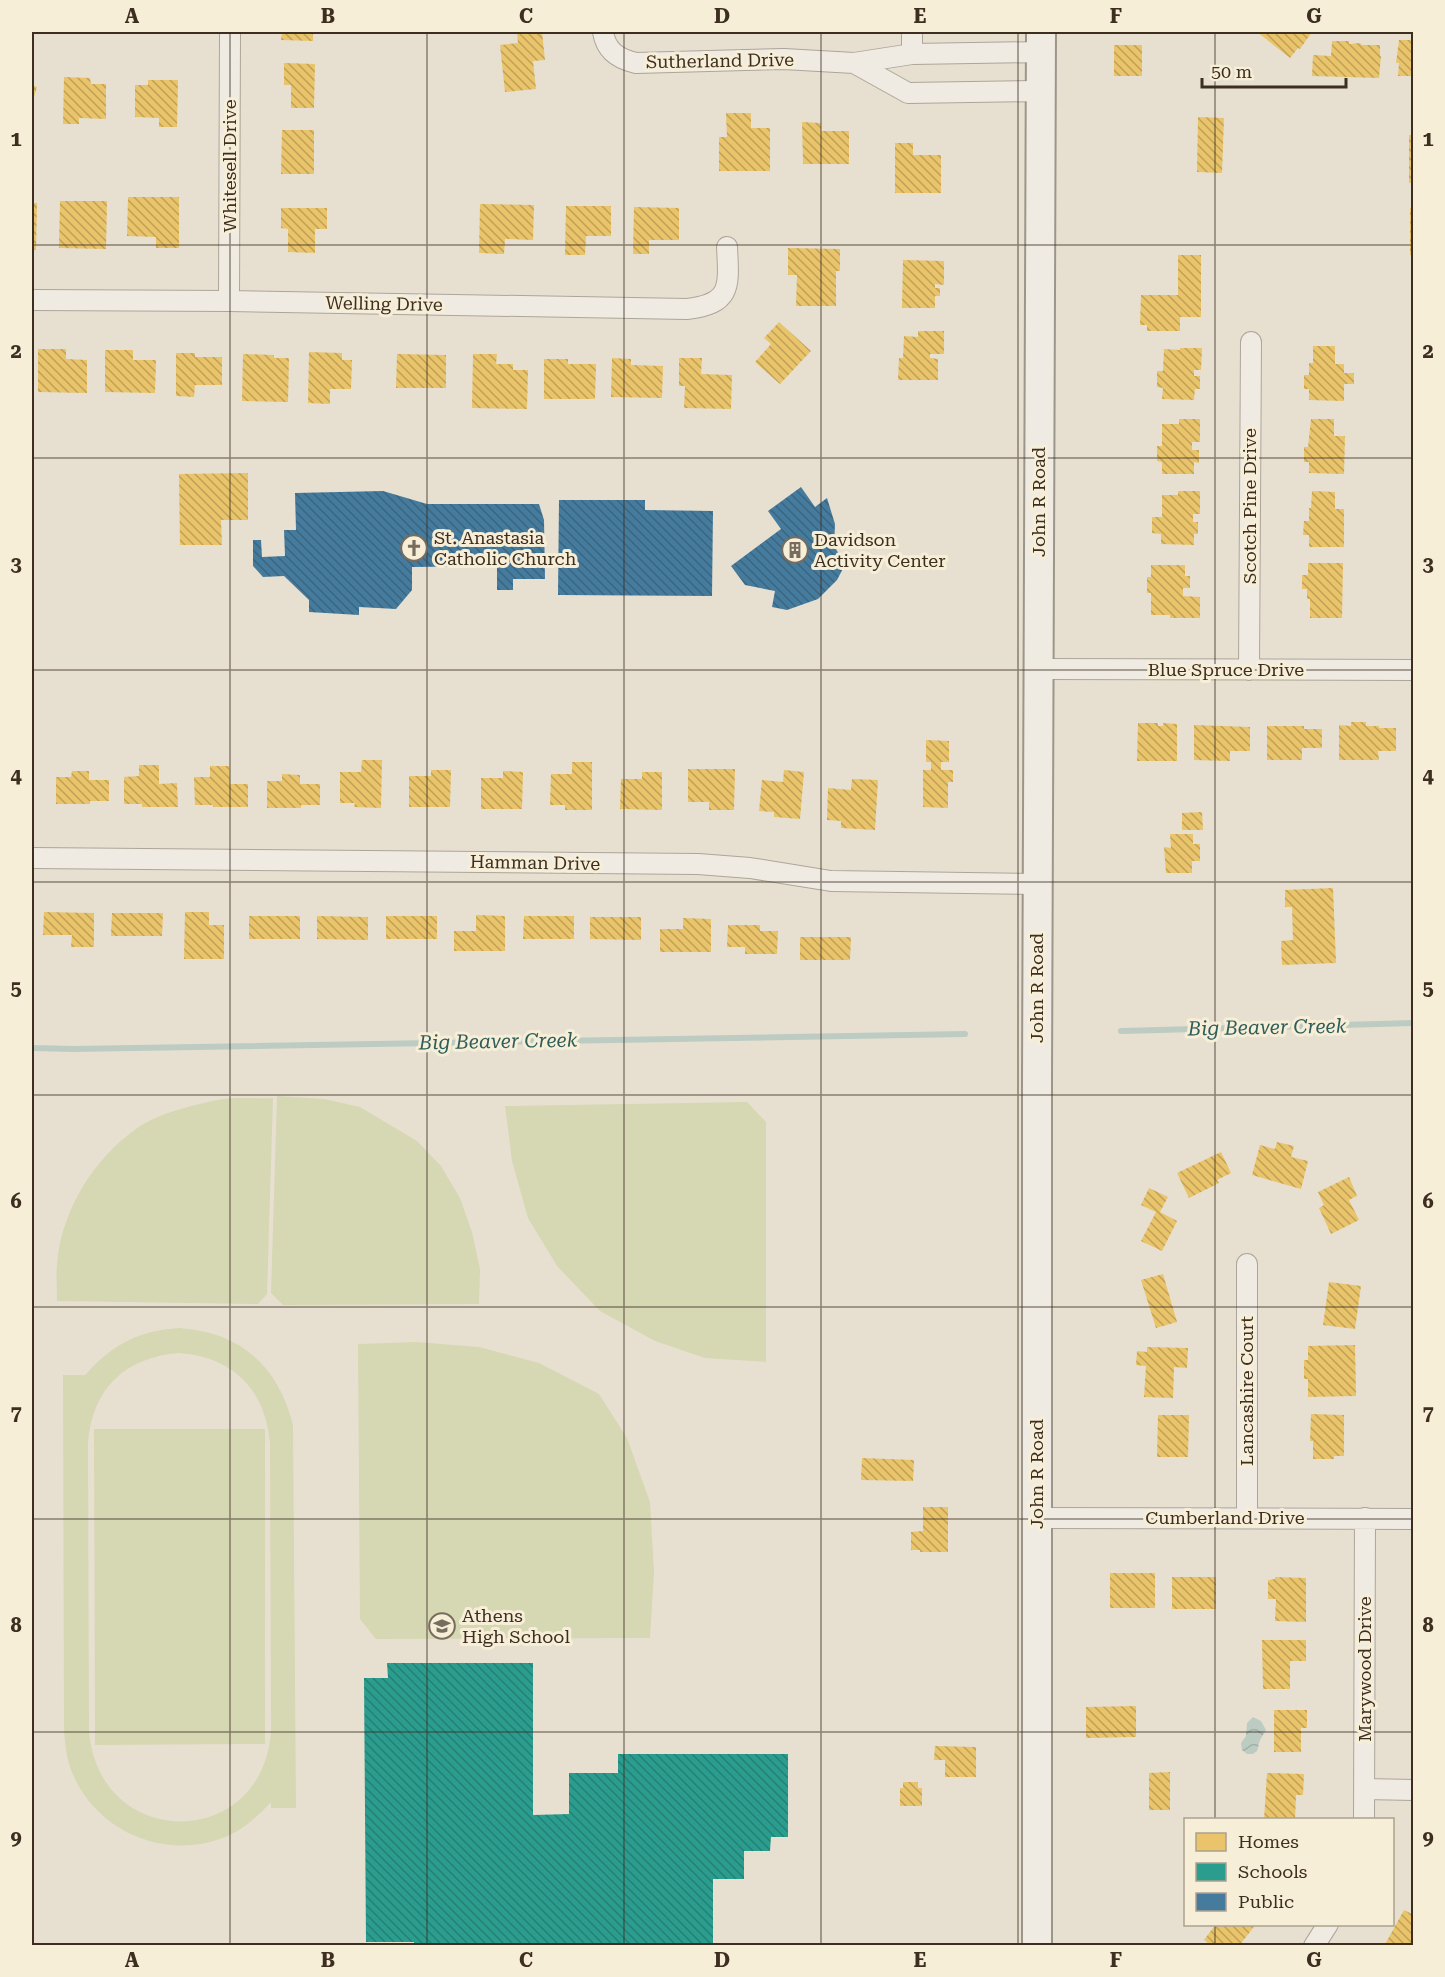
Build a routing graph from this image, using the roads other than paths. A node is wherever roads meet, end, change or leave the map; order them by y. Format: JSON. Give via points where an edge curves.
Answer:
{"nodes":[{"id":1,"x":230,"y":32,"type":"edge"},
{"id":2,"x":603,"y":32,"type":"edge"},
{"id":3,"x":912,"y":32,"type":"edge"},
{"id":4,"x":1041,"y":42,"type":"edge"},
{"id":5,"x":912,"y":54,"type":"junction"},
{"id":6,"x":854,"y":63,"type":"junction"},
{"id":7,"x":1041,"y":91,"type":"junction"},
{"id":8,"x":728,"y":247,"type":"dead end"},
{"id":9,"x":32,"y":300,"type":"edge"},
{"id":10,"x":230,"y":301,"type":"junction"},
{"id":11,"x":1251,"y":342,"type":"dead end"},
{"id":12,"x":1039,"y":669,"type":"junction"},
{"id":13,"x":1249,"y":670,"type":"junction"},
{"id":14,"x":1413,"y":670,"type":"edge"},
{"id":15,"x":32,"y":858,"type":"edge"},
{"id":16,"x":1038,"y":884,"type":"junction"},
{"id":17,"x":1247,"y":1264,"type":"dead end"},
{"id":18,"x":1037,"y":1518,"type":"junction"},
{"id":19,"x":1247,"y":1518,"type":"junction"},
{"id":20,"x":1365,"y":1518,"type":"junction"},
{"id":21,"x":1413,"y":1519,"type":"edge"},
{"id":22,"x":1365,"y":1790,"type":"junction"},
{"id":23,"x":1413,"y":1790,"type":"edge"},
{"id":24,"x":1364,"y":1818,"type":"edge"},
{"id":25,"x":1328,"y":1926,"type":"edge"},
{"id":26,"x":1037,"y":1946,"type":"edge"},
{"id":27,"x":1314,"y":1946,"type":"edge"}],
"edges":[{"from":1,"to":10,"type":"street","name":"Whitesell Drive"},
{"from":2,"to":6,"type":"street","name":"Sutherland Drive","via":[[609,49],[617,57],[636,63],[784,59]]},
{"from":3,"to":5,"type":"street"},
{"from":4,"to":5,"type":"street","name":"Sutherland Drive"},
{"from":4,"to":7,"type":"main road","name":"John R Road"},
{"from":5,"to":6,"type":"street","name":"Sutherland Drive"},
{"from":6,"to":7,"type":"street","name":"Sutherland Drive","via":[[908,93]]},
{"from":7,"to":12,"type":"main road","name":"John R Road"},
{"from":8,"to":10,"type":"street","name":"Welling Drive","via":[[727,286],[722,296],[706,307]]},
{"from":9,"to":10,"type":"street","name":"Welling Drive"},
{"from":11,"to":13,"type":"street","name":"Scotch Pine Drive"},
{"from":12,"to":13,"type":"street","name":"Blue Spruce Drive"},
{"from":12,"to":16,"type":"main road","name":"John R Road"},
{"from":13,"to":14,"type":"street","name":"Blue Spruce Drive"},
{"from":15,"to":16,"type":"street","name":"Hamman Drive","via":[[698,864],[831,881]]},
{"from":16,"to":18,"type":"main road","name":"John R Road"},
{"from":17,"to":19,"type":"street","name":"Lancashire Court"},
{"from":18,"to":19,"type":"street","name":"Cumberland Drive"},
{"from":18,"to":26,"type":"main road","name":"John R Road"},
{"from":19,"to":20,"type":"street","name":"Cumberland Drive"},
{"from":20,"to":21,"type":"street","name":"Cumberland Drive"},
{"from":20,"to":22,"type":"street","name":"Marywood Drive"},
{"from":22,"to":23,"type":"street"},
{"from":22,"to":24,"type":"street","name":"Marywood Drive"},
{"from":25,"to":27,"type":"street"}]}
